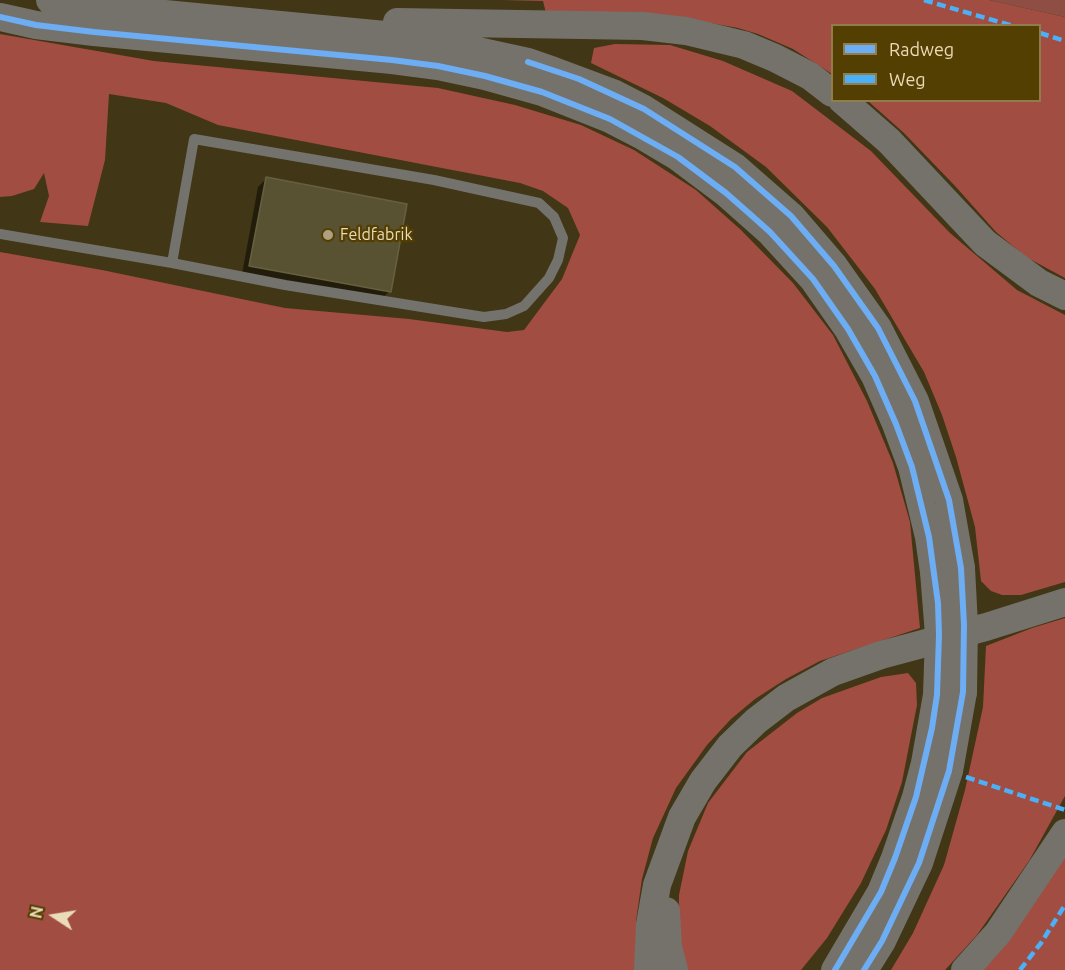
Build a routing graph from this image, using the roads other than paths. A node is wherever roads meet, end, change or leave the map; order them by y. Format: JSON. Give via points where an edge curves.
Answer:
{"nodes":[{"id":1,"x":50,"y":0,"type":"edge"},
{"id":2,"x":0,"y":17,"type":"edge"},
{"id":3,"x":325,"y":28,"type":"junction"},
{"id":4,"x":831,"y":92,"type":"edge"},
{"id":5,"x":844,"y":102,"type":"edge"},
{"id":6,"x":0,"y":234,"type":"edge"},
{"id":7,"x":172,"y":263,"type":"junction"},
{"id":8,"x":1065,"y":296,"type":"edge"},
{"id":9,"x":948,"y":570,"type":"junction"},
{"id":10,"x":1065,"y":602,"type":"edge"},
{"id":11,"x":950,"y":694,"type":"junction"},
{"id":12,"x":1065,"y":833,"type":"edge"},
{"id":13,"x":668,"y":852,"type":"junction"},
{"id":14,"x":895,"y":858,"type":"junction"},
{"id":15,"x":648,"y":970,"type":"edge"},
{"id":16,"x":674,"y":970,"type":"edge"},
{"id":17,"x":817,"y":970,"type":"edge"},
{"id":18,"x":835,"y":970,"type":"edge"},
{"id":19,"x":864,"y":970,"type":"edge"},
{"id":20,"x":966,"y":970,"type":"edge"}],
"edges":[{"from":1,"to":3,"type":"main road"},
{"from":2,"to":9,"type":"main road","via":[[94,32],[438,66],[542,92],[641,135],[719,188],[770,232],[813,279],[848,328],[875,376],[912,467],[927,528]]},
{"from":3,"to":4,"type":"main road","via":[[399,21],[643,26],[686,31],[744,45],[775,58]]},
{"from":3,"to":9,"type":"main road","via":[[406,37],[528,62],[579,79],[644,109],[735,168],[791,216],[834,266],[878,328],[915,400],[949,500]]},
{"from":5,"to":8,"type":"main road","via":[[889,141],[986,243],[1039,283]]},
{"from":6,"to":7,"type":"lane"},
{"from":7,"to":7,"type":"lane","via":[[484,317],[506,315],[524,306],[549,278],[563,238],[554,217],[539,203],[434,180],[194,139]]},
{"from":9,"to":11,"type":"main road","bridge":true,"via":[[964,626]]},
{"from":10,"to":13,"type":"main road","via":[[891,652],[833,672],[786,698],[730,746],[703,781]]},
{"from":11,"to":14,"type":"main road"},
{"from":11,"to":19,"type":"main road","via":[[949,771],[919,863]]},
{"from":12,"to":20,"type":"main road","via":[[998,933]]},
{"from":13,"to":15,"type":"main road","via":[[650,924]]},
{"from":13,"to":16,"type":"main road","via":[[666,917]]},
{"from":14,"to":17,"type":"main road"},
{"from":14,"to":18,"type":"main road"}]}
